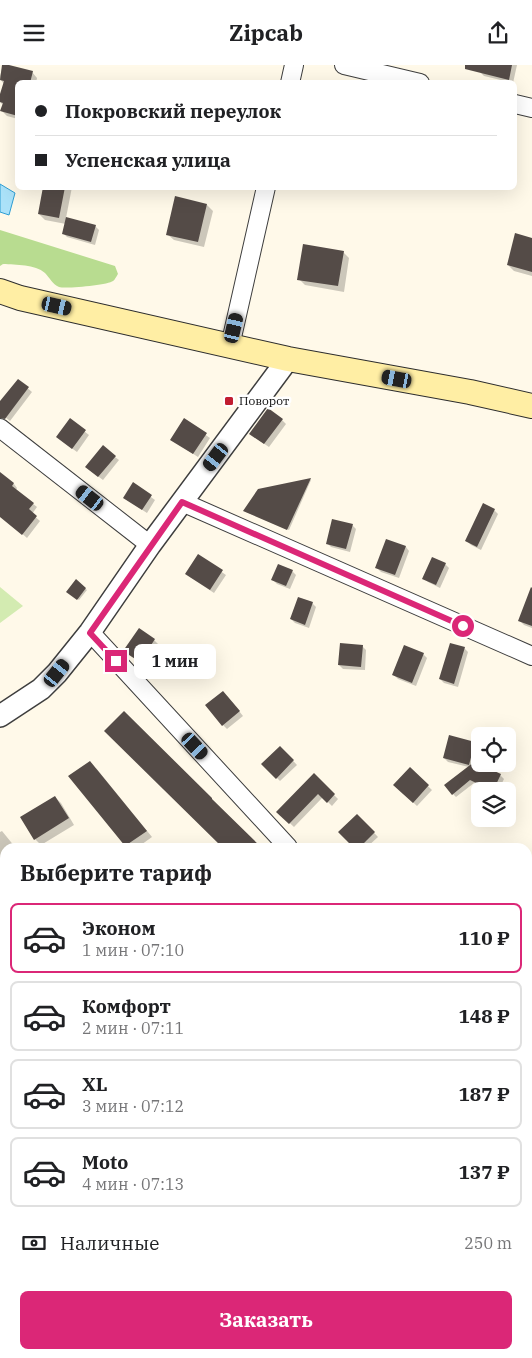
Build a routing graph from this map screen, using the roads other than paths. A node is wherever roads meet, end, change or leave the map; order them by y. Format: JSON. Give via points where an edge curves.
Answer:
{"nodes":[{"id":1,"x":294,"y":65,"type":"edge"},
{"id":2,"x":344,"y":65,"type":"edge"},
{"id":3,"x":291,"y":80,"type":"edge"},
{"id":4,"x":407,"y":80,"type":"edge"},
{"id":5,"x":517,"y":104,"type":"edge"},
{"id":6,"x":532,"y":108,"type":"edge"},
{"id":7,"x":265,"y":190,"type":"edge"},
{"id":8,"x":0,"y":291,"type":"edge"},
{"id":9,"x":230,"y":346,"type":"junction"},
{"id":10,"x":288,"y":359,"type":"junction"},
{"id":11,"x":532,"y":406,"type":"edge"},
{"id":12,"x":0,"y":428,"type":"edge"},
{"id":13,"x":182,"y":502,"type":"junction"},
{"id":14,"x":150,"y":545,"type":"junction"},
{"id":15,"x":90,"y":633,"type":"junction"},
{"id":16,"x":532,"y":656,"type":"edge"},
{"id":17,"x":0,"y":716,"type":"edge"},
{"id":18,"x":284,"y":843,"type":"edge"}],
"edges":[{"from":1,"to":3,"type":"street"},
{"from":2,"to":4,"type":"street"},
{"from":5,"to":6,"type":"street"},
{"from":7,"to":9,"type":"street"},
{"from":8,"to":9,"type":"main road"},
{"from":9,"to":10,"type":"main road"},
{"from":10,"to":11,"type":"main road"},
{"from":10,"to":13,"type":"street"},
{"from":12,"to":14,"type":"street"},
{"from":13,"to":14,"type":"street"},
{"from":13,"to":16,"type":"street"},
{"from":14,"to":15,"type":"street"},
{"from":15,"to":17,"type":"street","via":[[41,689]]},
{"from":15,"to":18,"type":"street"}]}
